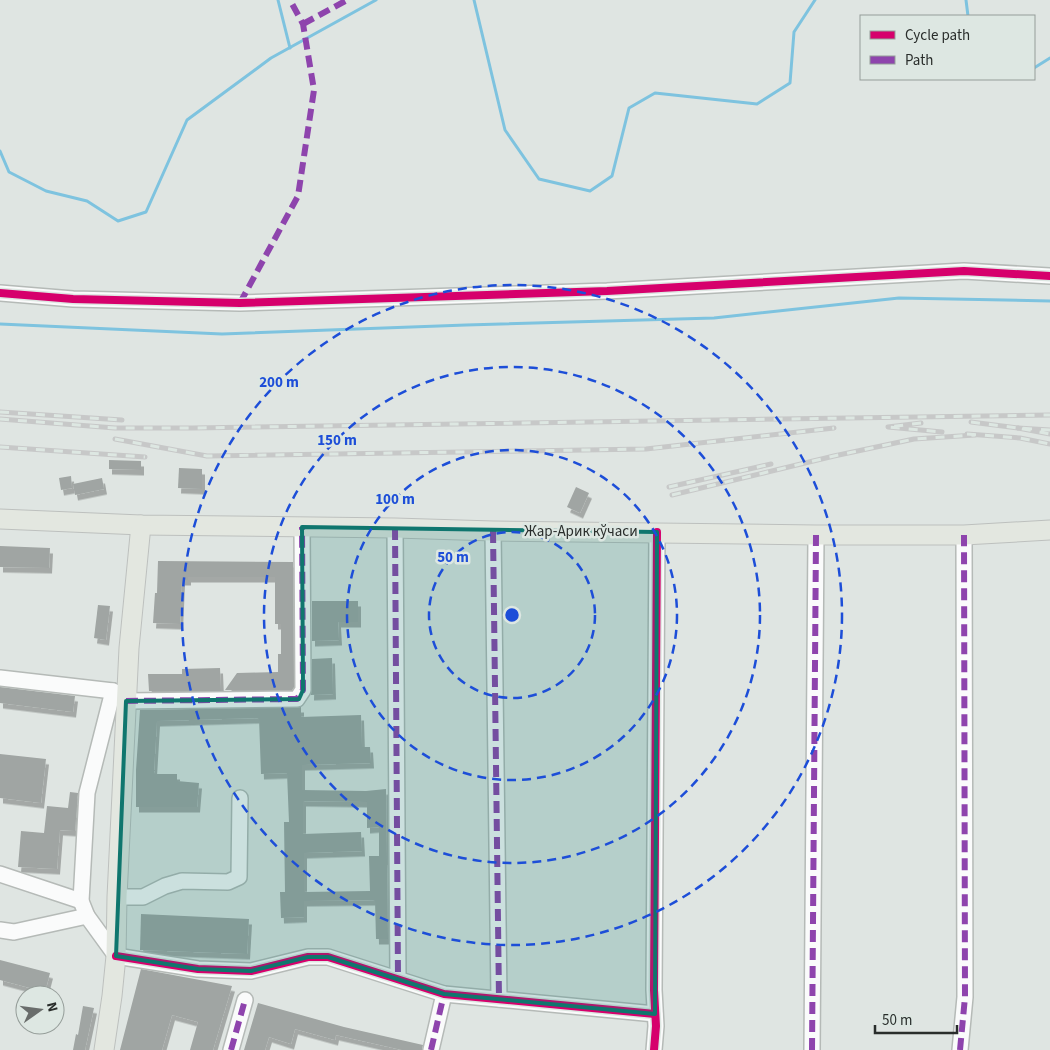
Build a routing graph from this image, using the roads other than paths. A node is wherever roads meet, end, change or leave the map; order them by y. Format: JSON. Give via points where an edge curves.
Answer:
{"nodes":[{"id":1,"x":1050,"y":276,"type":"edge"},
{"id":2,"x":0,"y":294,"type":"edge"},
{"id":3,"x":0,"y":519,"type":"edge"},
{"id":4,"x":141,"y":525,"type":"junction"},
{"id":5,"x":302,"y":527,"type":"junction"},
{"id":6,"x":395,"y":528,"type":"junction"},
{"id":7,"x":1050,"y":530,"type":"edge"},
{"id":8,"x":493,"y":531,"type":"junction"},
{"id":9,"x":657,"y":532,"type":"junction"},
{"id":10,"x":816,"y":535,"type":"junction"},
{"id":11,"x":964,"y":535,"type":"junction"},
{"id":12,"x":0,"y":678,"type":"edge"},
{"id":13,"x":122,"y":697,"type":"junction"},
{"id":14,"x":240,"y":798,"type":"dead end"},
{"id":15,"x":0,"y":874,"type":"edge"},
{"id":16,"x":117,"y":898,"type":"junction"},
{"id":17,"x":81,"y":901,"type":"junction"},
{"id":18,"x":87,"y":916,"type":"junction"},
{"id":19,"x":0,"y":930,"type":"edge"},
{"id":20,"x":116,"y":956,"type":"junction"},
{"id":21,"x":398,"y":979,"type":"junction"},
{"id":22,"x":444,"y":994,"type":"junction"},
{"id":23,"x":499,"y":999,"type":"junction"},
{"id":24,"x":245,"y":1000,"type":"dead end"},
{"id":25,"x":655,"y":1014,"type":"junction"},
{"id":26,"x":104,"y":1050,"type":"edge"},
{"id":27,"x":231,"y":1050,"type":"edge"},
{"id":28,"x":431,"y":1050,"type":"edge"},
{"id":29,"x":654,"y":1050,"type":"edge"},
{"id":30,"x":812,"y":1050,"type":"edge"},
{"id":31,"x":960,"y":1050,"type":"edge"}],
"edges":[{"from":1,"to":2,"type":"street","via":[[964,271],[607,291],[240,303]]},
{"from":3,"to":4,"type":"main road","name":"Жар-Арик кўчаси"},
{"from":4,"to":5,"type":"main road","name":"Жар-Арик кўчаси"},
{"from":4,"to":13,"type":"main road"},
{"from":5,"to":6,"type":"main road","name":"Жар-Арик кўчаси"},
{"from":5,"to":13,"type":"street","via":[[301,696],[297,699]]},
{"from":6,"to":8,"type":"main road","name":"Жар-Арик кўчаси"},
{"from":6,"to":21,"type":"street"},
{"from":7,"to":11,"type":"main road","name":"Жар-Арик кўчаси"},
{"from":8,"to":9,"type":"main road","name":"Жар-Арик кўчаси"},
{"from":8,"to":23,"type":"street"},
{"from":9,"to":10,"type":"main road","name":"Жар-Арик кўчаси"},
{"from":9,"to":25,"type":"street"},
{"from":10,"to":11,"type":"main road","name":"Жар-Арик кўчаси"},
{"from":10,"to":30,"type":"street"},
{"from":11,"to":31,"type":"street","via":[[965,997]]},
{"from":12,"to":13,"type":"street"},
{"from":13,"to":16,"type":"main road"},
{"from":13,"to":17,"type":"street","via":[[87,793]]},
{"from":14,"to":16,"type":"street","via":[[238,877],[228,882],[182,881],[144,897]]},
{"from":15,"to":17,"type":"street"},
{"from":16,"to":20,"type":"main road"},
{"from":17,"to":18,"type":"street"},
{"from":18,"to":19,"type":"street","via":[[14,932]]},
{"from":18,"to":20,"type":"street"},
{"from":20,"to":21,"type":"street","via":[[198,969],[251,971],[308,957],[328,957]]},
{"from":20,"to":26,"type":"main road"},
{"from":21,"to":22,"type":"street"},
{"from":22,"to":23,"type":"street"},
{"from":22,"to":28,"type":"street"},
{"from":23,"to":25,"type":"street"},
{"from":24,"to":27,"type":"street"},
{"from":25,"to":29,"type":"street"}]}
